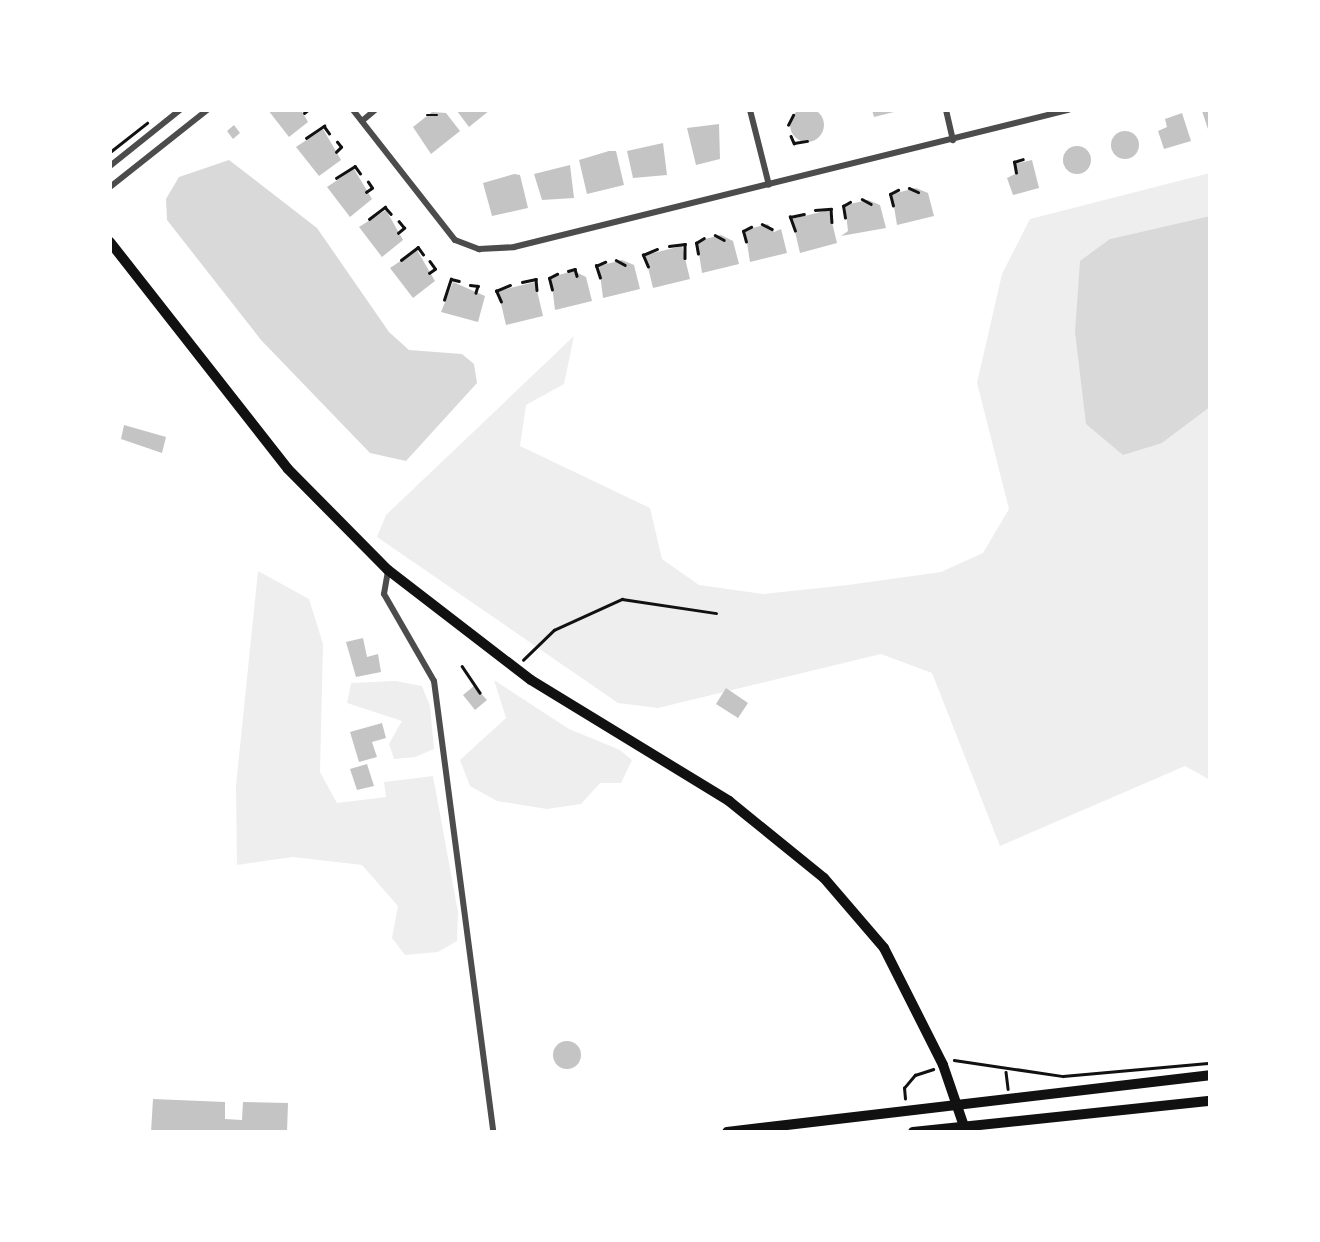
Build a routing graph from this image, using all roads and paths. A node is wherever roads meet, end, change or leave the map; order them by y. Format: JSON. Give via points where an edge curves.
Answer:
{"nodes":[{"id":1,"x":180,"y":110,"type":"edge"},
{"id":2,"x":207,"y":110,"type":"edge"},
{"id":3,"x":353,"y":110,"type":"edge"},
{"id":4,"x":376,"y":110,"type":"edge"},
{"id":5,"x":750,"y":110,"type":"edge"},
{"id":6,"x":946,"y":110,"type":"edge"},
{"id":7,"x":1068,"y":110,"type":"edge"},
{"id":8,"x":426,"y":115,"type":"dead end"},
{"id":9,"x":793,"y":115,"type":"dead end"},
{"id":10,"x":437,"y":116,"type":"dead end"},
{"id":11,"x":150,"y":120,"type":"dead end"},
{"id":12,"x":362,"y":121,"type":"junction"},
{"id":13,"x":788,"y":125,"type":"dead end"},
{"id":14,"x":330,"y":133,"type":"dead end"},
{"id":15,"x":791,"y":136,"type":"dead end"},
{"id":16,"x":306,"y":138,"type":"dead end"},
{"id":17,"x":807,"y":140,"type":"dead end"},
{"id":18,"x":953,"y":140,"type":"junction"},
{"id":19,"x":337,"y":142,"type":"dead end"},
{"id":20,"x":110,"y":152,"type":"edge"},
{"id":21,"x":336,"y":152,"type":"dead end"},
{"id":22,"x":1023,"y":160,"type":"dead end"},
{"id":23,"x":110,"y":166,"type":"edge"},
{"id":24,"x":360,"y":172,"type":"dead end"},
{"id":25,"x":1016,"y":173,"type":"dead end"},
{"id":26,"x":336,"y":178,"type":"dead end"},
{"id":27,"x":368,"y":182,"type":"dead end"},
{"id":28,"x":769,"y":185,"type":"junction"},
{"id":29,"x":110,"y":188,"type":"edge"},
{"id":30,"x":909,"y":188,"type":"dead end"},
{"id":31,"x":898,"y":190,"type":"dead end"},
{"id":32,"x":366,"y":192,"type":"dead end"},
{"id":33,"x":918,"y":192,"type":"dead end"},
{"id":34,"x":862,"y":199,"type":"dead end"},
{"id":35,"x":850,"y":202,"type":"dead end"},
{"id":36,"x":871,"y":204,"type":"dead end"},
{"id":37,"x":893,"y":206,"type":"dead end"},
{"id":38,"x":815,"y":210,"type":"dead end"},
{"id":39,"x":391,"y":214,"type":"dead end"},
{"id":40,"x":804,"y":214,"type":"dead end"},
{"id":41,"x":845,"y":218,"type":"dead end"},
{"id":42,"x":370,"y":220,"type":"dead end"},
{"id":43,"x":399,"y":222,"type":"dead end"},
{"id":44,"x":832,"y":222,"type":"dead end"},
{"id":45,"x":762,"y":224,"type":"dead end"},
{"id":46,"x":752,"y":226,"type":"dead end"},
{"id":47,"x":772,"y":229,"type":"dead end"},
{"id":48,"x":794,"y":231,"type":"dead end"},
{"id":49,"x":398,"y":233,"type":"dead end"},
{"id":50,"x":715,"y":235,"type":"dead end"},
{"id":51,"x":704,"y":238,"type":"dead end"},
{"id":52,"x":724,"y":240,"type":"dead end"},
{"id":53,"x":110,"y":242,"type":"edge"},
{"id":54,"x":746,"y":242,"type":"dead end"},
{"id":55,"x":669,"y":246,"type":"dead end"},
{"id":56,"x":658,"y":249,"type":"dead end"},
{"id":57,"x":423,"y":254,"type":"dead end"},
{"id":58,"x":698,"y":254,"type":"dead end"},
{"id":59,"x":685,"y":258,"type":"dead end"},
{"id":60,"x":401,"y":260,"type":"dead end"},
{"id":61,"x":616,"y":260,"type":"dead end"},
{"id":62,"x":430,"y":262,"type":"dead end"},
{"id":63,"x":605,"y":262,"type":"dead end"},
{"id":64,"x":625,"y":265,"type":"dead end"},
{"id":65,"x":648,"y":267,"type":"dead end"},
{"id":66,"x":568,"y":271,"type":"dead end"},
{"id":67,"x":429,"y":273,"type":"dead end"},
{"id":68,"x":557,"y":274,"type":"dead end"},
{"id":69,"x":577,"y":276,"type":"dead end"},
{"id":70,"x":600,"y":278,"type":"dead end"},
{"id":71,"x":460,"y":281,"type":"dead end"},
{"id":72,"x":522,"y":282,"type":"dead end"},
{"id":73,"x":470,"y":284,"type":"dead end"},
{"id":74,"x":510,"y":285,"type":"dead end"},
{"id":75,"x":537,"y":290,"type":"dead end"},
{"id":76,"x":552,"y":290,"type":"dead end"},
{"id":77,"x":476,"y":293,"type":"dead end"},
{"id":78,"x":444,"y":300,"type":"dead end"},
{"id":79,"x":501,"y":302,"type":"dead end"},
{"id":80,"x":388,"y":570,"type":"junction"},
{"id":81,"x":716,"y":613,"type":"dead end"},
{"id":82,"x":462,"y":666,"type":"dead end"},
{"id":83,"x":514,"y":668,"type":"junction"},
{"id":84,"x":480,"y":693,"type":"dead end"},
{"id":85,"x":954,"y":1060,"type":"dead end"},
{"id":86,"x":1210,"y":1062,"type":"edge"},
{"id":87,"x":1006,"y":1071,"type":"junction"},
{"id":88,"x":925,"y":1072,"type":"dead end"},
{"id":89,"x":1210,"y":1075,"type":"edge"},
{"id":90,"x":1008,"y":1086,"type":"dead end"},
{"id":91,"x":904,"y":1094,"type":"dead end"},
{"id":92,"x":956,"y":1101,"type":"junction"},
{"id":93,"x":1210,"y":1101,"type":"edge"},
{"id":94,"x":965,"y":1129,"type":"edge"},
{"id":95,"x":493,"y":1132,"type":"edge"},
{"id":96,"x":726,"y":1132,"type":"edge"},
{"id":97,"x":913,"y":1132,"type":"edge"}],
"edges":[{"from":1,"to":23,"type":"street"},
{"from":2,"to":29,"type":"street"},
{"from":3,"to":12,"type":"street"},
{"from":4,"to":12,"type":"street"},
{"from":5,"to":28,"type":"street"},
{"from":6,"to":18,"type":"street"},
{"from":7,"to":18,"type":"street"},
{"from":8,"to":10,"type":"path"},
{"from":9,"to":13,"type":"path"},
{"from":11,"to":20,"type":"path"},
{"from":12,"to":28,"type":"street","via":[[456,240],[479,250]]},
{"from":14,"to":16,"type":"path","via":[[324,126]]},
{"from":15,"to":17,"type":"path","via":[[794,143]]},
{"from":18,"to":28,"type":"street"},
{"from":19,"to":21,"type":"path","via":[[342,148]]},
{"from":22,"to":25,"type":"path","via":[[1014,162]]},
{"from":24,"to":26,"type":"path","via":[[355,166]]},
{"from":27,"to":32,"type":"path","via":[[372,188]]},
{"from":30,"to":33,"type":"path"},
{"from":31,"to":37,"type":"path","via":[[890,194]]},
{"from":34,"to":36,"type":"path"},
{"from":35,"to":41,"type":"path","via":[[842,206]]},
{"from":38,"to":44,"type":"path","via":[[829,207]]},
{"from":39,"to":42,"type":"path","via":[[386,207]]},
{"from":40,"to":48,"type":"path","via":[[790,217]]},
{"from":43,"to":49,"type":"path","via":[[404,228]]},
{"from":45,"to":47,"type":"path"},
{"from":46,"to":54,"type":"path","via":[[743,231]]},
{"from":50,"to":52,"type":"path"},
{"from":51,"to":58,"type":"path","via":[[696,243]]},
{"from":53,"to":80,"type":"main road","via":[[288,469]]},
{"from":55,"to":59,"type":"path","via":[[683,243]]},
{"from":56,"to":65,"type":"path","via":[[643,256]]},
{"from":57,"to":60,"type":"path","via":[[418,247]]},
{"from":61,"to":64,"type":"path"},
{"from":62,"to":67,"type":"path","via":[[435,269]]},
{"from":63,"to":70,"type":"path","via":[[596,266]]},
{"from":66,"to":69,"type":"path","via":[[575,269]]},
{"from":68,"to":76,"type":"path","via":[[549,278]]},
{"from":71,"to":78,"type":"path","via":[[451,279]]},
{"from":72,"to":75,"type":"path","via":[[538,281]]},
{"from":73,"to":77,"type":"path","via":[[478,286]]},
{"from":74,"to":79,"type":"path","via":[[496,291]]},
{"from":80,"to":83,"type":"main road"},
{"from":80,"to":95,"type":"street","via":[[384,594],[434,681]]},
{"from":81,"to":83,"type":"path","via":[[622,599],[554,630]]},
{"from":82,"to":84,"type":"path"},
{"from":83,"to":92,"type":"main road","via":[[729,801],[802,856],[884,948]]},
{"from":85,"to":87,"type":"path"},
{"from":86,"to":87,"type":"path","via":[[1063,1076]]},
{"from":87,"to":90,"type":"path"},
{"from":88,"to":91,"type":"path"},
{"from":89,"to":92,"type":"main road"},
{"from":92,"to":94,"type":"main road"},
{"from":92,"to":96,"type":"main road"},
{"from":93,"to":94,"type":"main road"},
{"from":94,"to":97,"type":"main road"}]}
